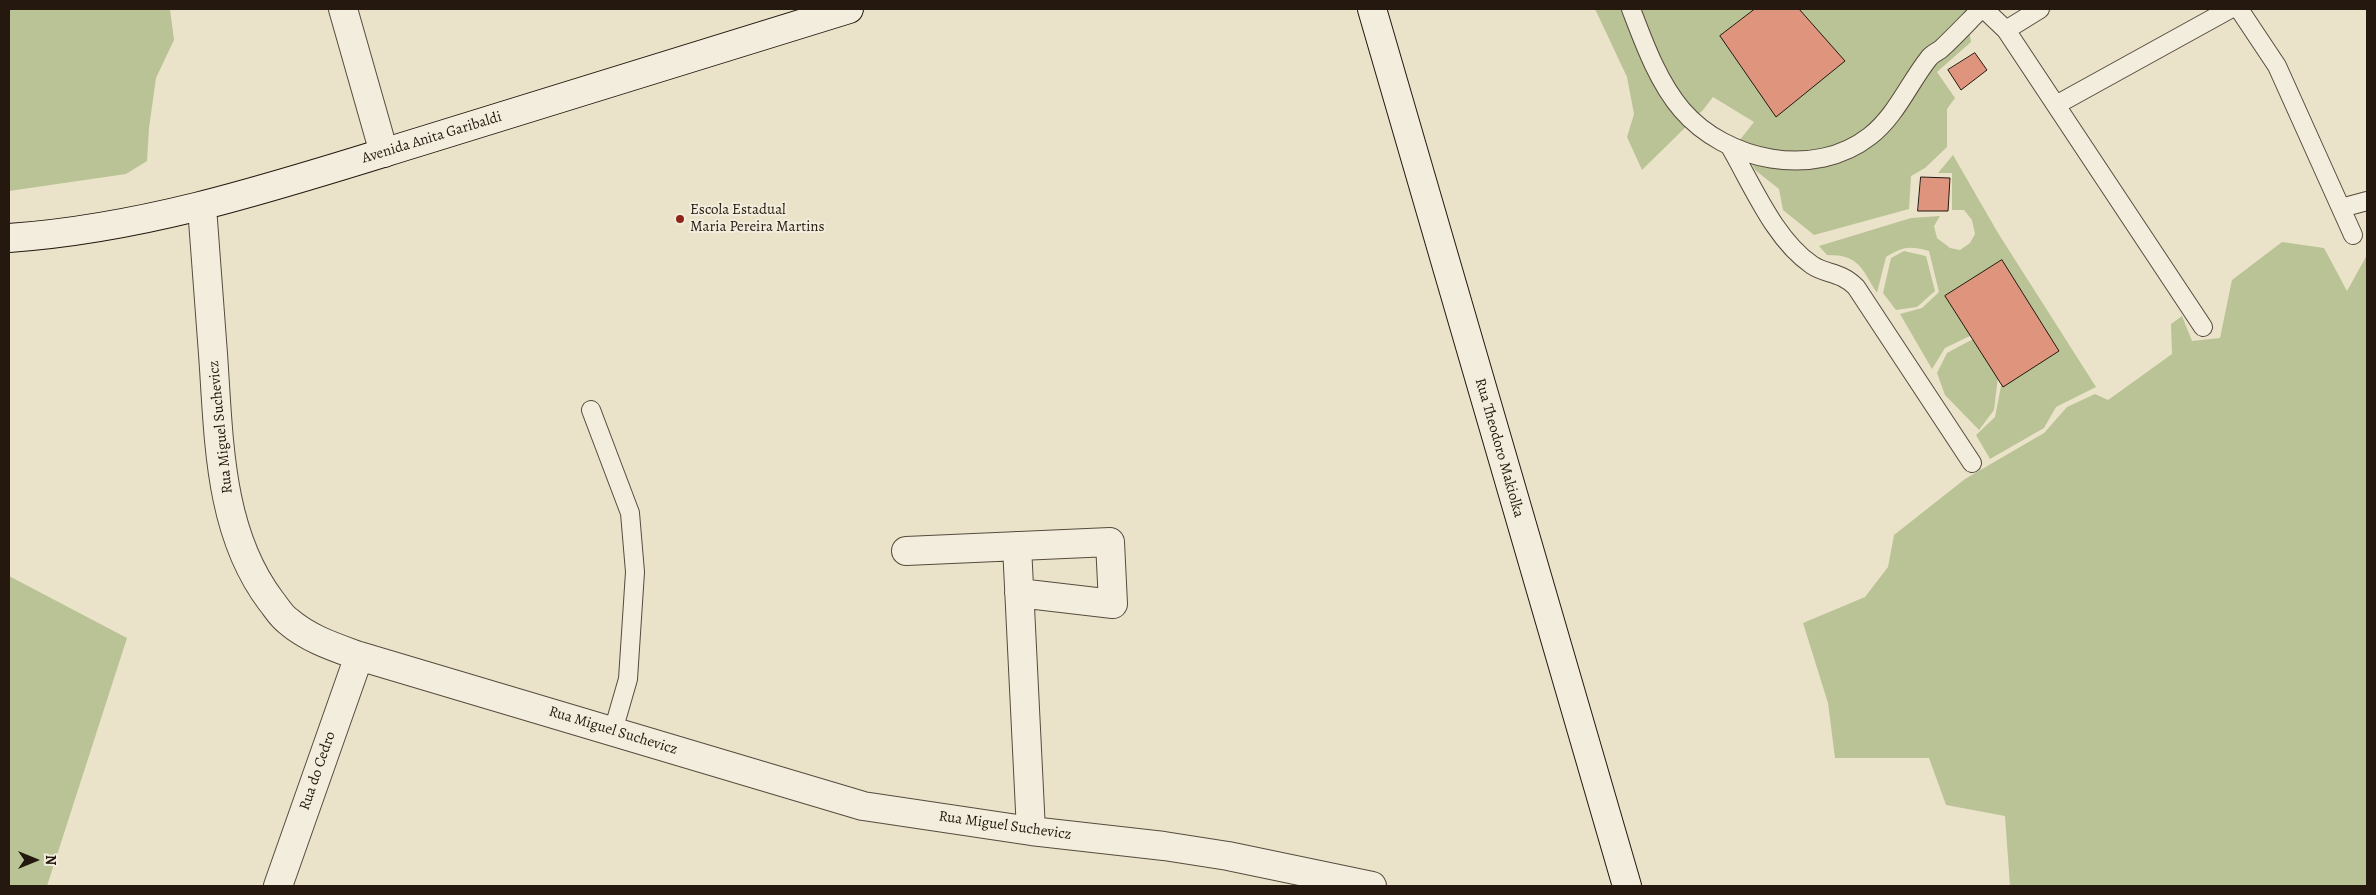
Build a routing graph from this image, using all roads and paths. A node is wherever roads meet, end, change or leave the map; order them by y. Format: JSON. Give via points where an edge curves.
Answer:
{"nodes":[{"id":1,"x":343,"y":9,"type":"edge"},
{"id":2,"x":849,"y":9,"type":"edge"},
{"id":3,"x":1372,"y":9,"type":"edge"},
{"id":4,"x":1631,"y":9,"type":"edge"},
{"id":5,"x":1982,"y":9,"type":"edge"},
{"id":6,"x":2040,"y":9,"type":"edge"},
{"id":7,"x":2230,"y":9,"type":"edge"},
{"id":8,"x":2239,"y":9,"type":"edge"},
{"id":9,"x":2006,"y":30,"type":"junction"},
{"id":10,"x":2056,"y":105,"type":"junction"},
{"id":11,"x":1729,"y":145,"type":"junction"},
{"id":12,"x":384,"y":153,"type":"junction"},
{"id":13,"x":2367,"y":201,"type":"edge"},
{"id":14,"x":202,"y":206,"type":"junction"},
{"id":15,"x":2341,"y":208,"type":"junction"},
{"id":16,"x":2353,"y":235,"type":"dead end"},
{"id":17,"x":9,"y":238,"type":"edge"},
{"id":18,"x":2203,"y":326,"type":"dead end"},
{"id":19,"x":591,"y":410,"type":"dead end"},
{"id":20,"x":1972,"y":463,"type":"dead end"},
{"id":21,"x":1017,"y":546,"type":"junction"},
{"id":22,"x":906,"y":551,"type":"dead end"},
{"id":23,"x":1019,"y":593,"type":"junction"},
{"id":24,"x":359,"y":656,"type":"junction"},
{"id":25,"x":613,"y":732,"type":"junction"},
{"id":26,"x":1031,"y":831,"type":"junction"},
{"id":27,"x":278,"y":886,"type":"edge"},
{"id":28,"x":1372,"y":886,"type":"edge"},
{"id":29,"x":1627,"y":886,"type":"edge"}],
"edges":[{"from":1,"to":12,"type":"street"},
{"from":2,"to":12,"type":"street","name":"Avenida Anita Garibaldi"},
{"from":3,"to":29,"type":"street","name":"Rua Theodoro Makiolka"},
{"from":4,"to":11,"type":"lane","via":[[1661,79],[1682,109],[1703,129]]},
{"from":5,"to":9,"type":"lane"},
{"from":5,"to":11,"type":"lane","via":[[1930,58],[1895,109],[1870,136],[1847,149],[1820,159],[1779,161]]},
{"from":6,"to":9,"type":"lane"},
{"from":7,"to":10,"type":"lane"},
{"from":8,"to":15,"type":"lane","via":[[2277,66]]},
{"from":9,"to":10,"type":"lane"},
{"from":10,"to":18,"type":"lane"},
{"from":11,"to":20,"type":"lane","via":[[1783,240],[1813,266],[1846,277],[1856,286]]},
{"from":12,"to":14,"type":"street","name":"Avenida Anita Garibaldi"},
{"from":13,"to":15,"type":"lane"},
{"from":14,"to":17,"type":"street","name":"Avenida Anita Garibaldi","via":[[131,223]]},
{"from":14,"to":24,"type":"street","name":"Rua Miguel Suchevicz","via":[[218,434],[224,485],[236,530],[249,566],[287,620],[314,639]]},
{"from":15,"to":16,"type":"lane"},
{"from":19,"to":25,"type":"lane","via":[[630,513],[635,572],[628,679]]},
{"from":21,"to":22,"type":"street"},
{"from":21,"to":23,"type":"street"},
{"from":21,"to":23,"type":"street","via":[[1110,542],[1113,604]]},
{"from":23,"to":26,"type":"street"},
{"from":24,"to":25,"type":"street","name":"Rua Miguel Suchevicz"},
{"from":24,"to":27,"type":"street","name":"Rua do Cedro"},
{"from":25,"to":26,"type":"street","name":"Rua Miguel Suchevicz","via":[[863,806]]},
{"from":26,"to":28,"type":"street","name":"Rua Miguel Suchevicz","via":[[1228,856]]}]}
